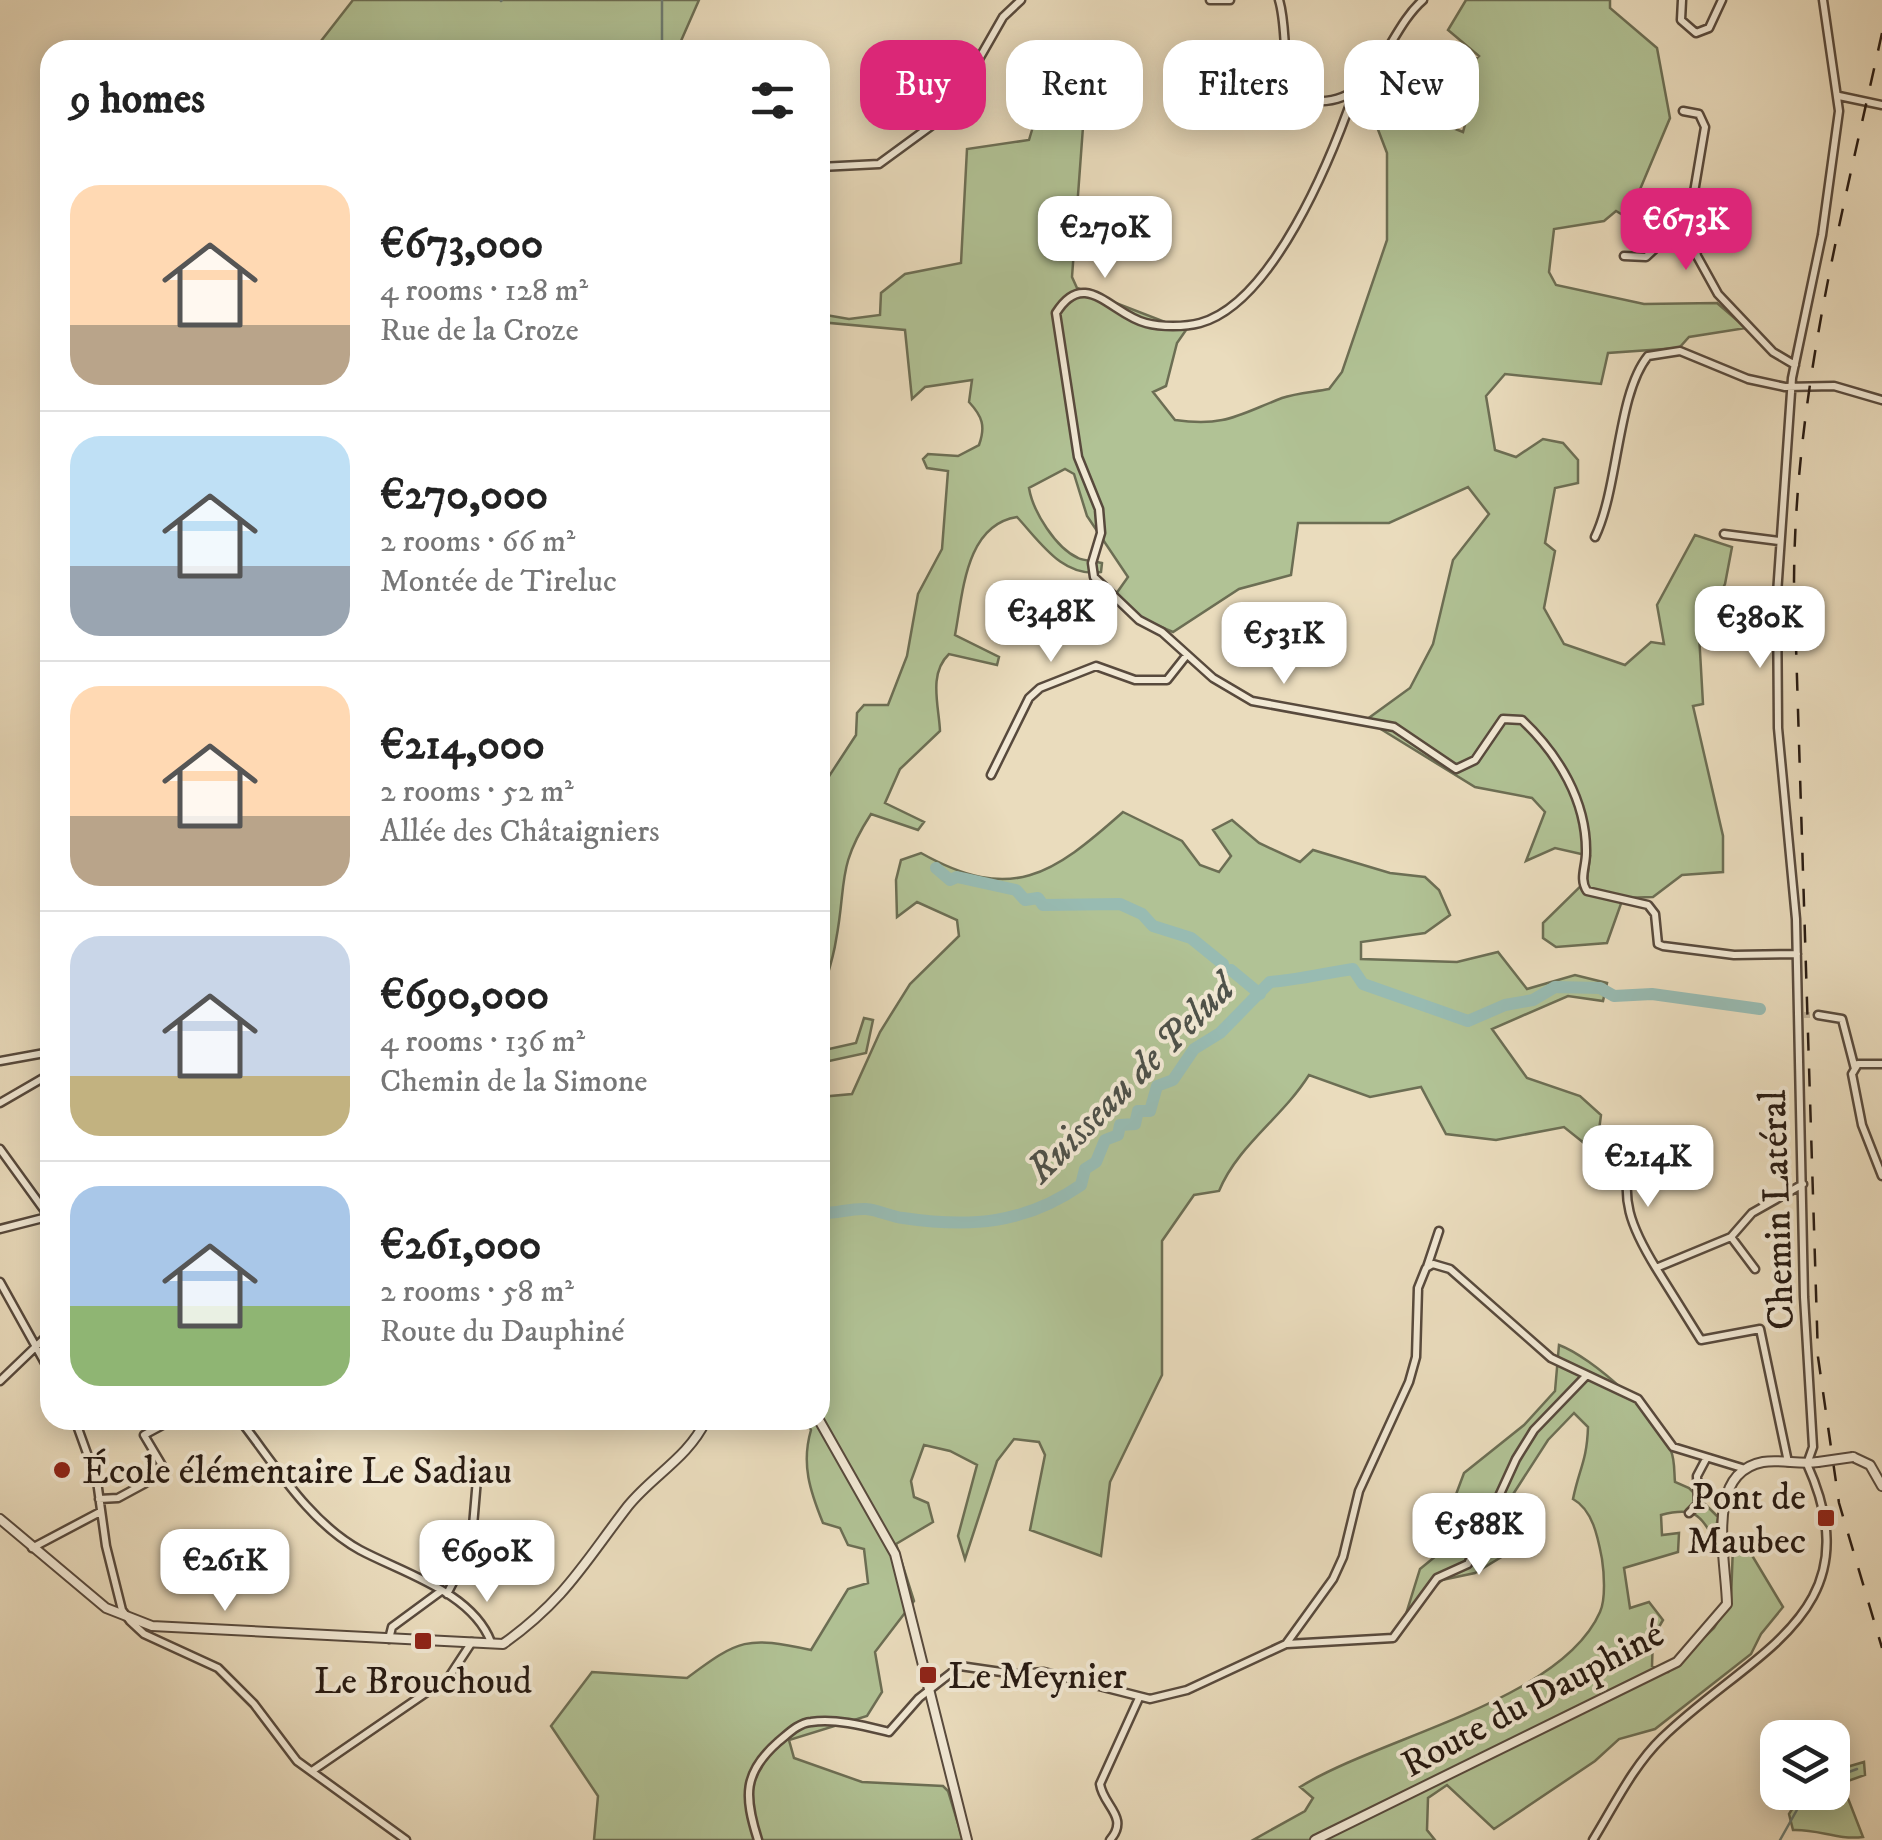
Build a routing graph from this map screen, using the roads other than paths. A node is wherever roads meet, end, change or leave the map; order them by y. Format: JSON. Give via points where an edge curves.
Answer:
{"nodes":[{"id":1,"x":1021,"y":0,"type":"edge"},
{"id":2,"x":1210,"y":0,"type":"edge"},
{"id":3,"x":1230,"y":0,"type":"edge"},
{"id":4,"x":1279,"y":0,"type":"edge"},
{"id":5,"x":1423,"y":0,"type":"edge"},
{"id":6,"x":1682,"y":0,"type":"edge"},
{"id":7,"x":1722,"y":0,"type":"edge"},
{"id":8,"x":1823,"y":0,"type":"edge"},
{"id":9,"x":1393,"y":40,"type":"edge"},
{"id":10,"x":1839,"y":96,"type":"junction"},
{"id":11,"x":1344,"y":98,"type":"edge"},
{"id":12,"x":1882,"y":105,"type":"edge"},
{"id":13,"x":1683,"y":111,"type":"dead end"},
{"id":14,"x":1344,"y":124,"type":"edge"},
{"id":15,"x":830,"y":167,"type":"edge"},
{"id":16,"x":1690,"y":216,"type":"junction"},
{"id":17,"x":1624,"y":256,"type":"dead end"},
{"id":18,"x":1795,"y":365,"type":"junction"},
{"id":19,"x":1792,"y":387,"type":"junction"},
{"id":20,"x":1882,"y":400,"type":"edge"},
{"id":21,"x":1724,"y":534,"type":"dead end"},
{"id":22,"x":1595,"y":537,"type":"dead end"},
{"id":23,"x":1779,"y":541,"type":"junction"},
{"id":24,"x":1186,"y":656,"type":"junction"},
{"id":25,"x":991,"y":775,"type":"dead end"},
{"id":26,"x":1797,"y":954,"type":"junction"},
{"id":27,"x":1818,"y":1016,"type":"tunnel mouth"},
{"id":28,"x":40,"y":1054,"type":"edge"},
{"id":29,"x":0,"y":1061,"type":"edge"},
{"id":30,"x":1882,"y":1064,"type":"edge"},
{"id":31,"x":1856,"y":1066,"type":"junction"},
{"id":32,"x":40,"y":1080,"type":"edge"},
{"id":33,"x":0,"y":1102,"type":"edge"},
{"id":34,"x":0,"y":1149,"type":"edge"},
{"id":35,"x":1634,"y":1153,"type":"dead end"},
{"id":36,"x":1882,"y":1176,"type":"edge"},
{"id":37,"x":1803,"y":1184,"type":"junction"},
{"id":38,"x":40,"y":1205,"type":"edge"},
{"id":39,"x":40,"y":1219,"type":"edge"},
{"id":40,"x":0,"y":1229,"type":"edge"},
{"id":41,"x":1438,"y":1231,"type":"dead end"},
{"id":42,"x":1731,"y":1237,"type":"junction"},
{"id":43,"x":1426,"y":1268,"type":"junction"},
{"id":44,"x":1656,"y":1268,"type":"junction"},
{"id":45,"x":1755,"y":1268,"type":"dead end"},
{"id":46,"x":0,"y":1282,"type":"edge"},
{"id":47,"x":40,"y":1343,"type":"edge"},
{"id":48,"x":36,"y":1347,"type":"junction"},
{"id":49,"x":40,"y":1354,"type":"edge"},
{"id":50,"x":1586,"y":1376,"type":"junction"},
{"id":51,"x":0,"y":1381,"type":"edge"},
{"id":52,"x":78,"y":1430,"type":"edge"},
{"id":53,"x":153,"y":1430,"type":"edge"},
{"id":54,"x":248,"y":1430,"type":"edge"},
{"id":55,"x":700,"y":1430,"type":"edge"},
{"id":56,"x":824,"y":1430,"type":"edge"},
{"id":57,"x":1706,"y":1459,"type":"junction"},
{"id":58,"x":1788,"y":1462,"type":"junction"},
{"id":59,"x":1807,"y":1464,"type":"junction"},
{"id":60,"x":1742,"y":1468,"type":"junction"},
{"id":61,"x":477,"y":1479,"type":"dead end"},
{"id":62,"x":1882,"y":1486,"type":"edge"},
{"id":63,"x":99,"y":1499,"type":"junction"},
{"id":64,"x":100,"y":1512,"type":"junction"},
{"id":65,"x":1688,"y":1513,"type":"dead end"},
{"id":66,"x":0,"y":1519,"type":"edge"},
{"id":67,"x":32,"y":1548,"type":"junction"},
{"id":68,"x":444,"y":1593,"type":"junction"},
{"id":69,"x":130,"y":1620,"type":"junction"},
{"id":70,"x":390,"y":1640,"type":"junction"},
{"id":71,"x":472,"y":1642,"type":"junction"},
{"id":72,"x":490,"y":1642,"type":"junction"},
{"id":73,"x":1286,"y":1644,"type":"junction"},
{"id":74,"x":931,"y":1687,"type":"junction"},
{"id":75,"x":1139,"y":1698,"type":"junction"},
{"id":76,"x":312,"y":1772,"type":"junction"},
{"id":77,"x":406,"y":1840,"type":"edge"},
{"id":78,"x":758,"y":1840,"type":"edge"},
{"id":79,"x":967,"y":1840,"type":"edge"},
{"id":80,"x":1110,"y":1840,"type":"edge"},
{"id":81,"x":1315,"y":1840,"type":"edge"},
{"id":82,"x":1593,"y":1840,"type":"edge"}],
"edges":[{"from":1,"to":15,"type":"street","via":[[1003,17],[935,123],[879,164]]},
{"from":2,"to":3,"type":"street"},
{"from":4,"to":11,"type":"street","via":[[1296,92],[1310,102]]},
{"from":5,"to":9,"type":"street","via":[[1405,15]]},
{"from":6,"to":7,"type":"street","via":[[1680,20],[1696,34],[1709,28]]},
{"from":8,"to":10,"type":"street","name":"Chemin Latéral"},
{"from":10,"to":12,"type":"street"},
{"from":10,"to":18,"type":"street","name":"Chemin Latéral","via":[[1825,220]]},
{"from":13,"to":16,"type":"street","via":[[1699,114],[1704,127]]},
{"from":14,"to":24,"type":"street","via":[[1286,243],[1232,306],[1201,323],[1146,324],[1076,292],[1056,313],[1078,457],[1099,509],[1094,576]]},
{"from":16,"to":17,"type":"street","via":[[1646,257]]},
{"from":16,"to":18,"type":"street","via":[[1697,256],[1718,294],[1772,352]]},
{"from":18,"to":19,"type":"street","name":"Chemin Latéral"},
{"from":19,"to":20,"type":"street","via":[[1834,386]]},
{"from":19,"to":22,"type":"street","via":[[1748,379],[1680,351],[1648,356],[1633,388]]},
{"from":19,"to":23,"type":"street","name":"Chemin Latéral"},
{"from":21,"to":23,"type":"street"},
{"from":23,"to":26,"type":"street","name":"Chemin Latéral","via":[[1778,728]]},
{"from":24,"to":25,"type":"street","via":[[1168,680],[1135,680],[1096,666],[1040,688],[1020,713]]},
{"from":24,"to":26,"type":"street","via":[[1252,701],[1394,727],[1456,769],[1475,760],[1503,719],[1522,720],[1554,753],[1575,792],[1586,891],[1648,905],[1662,946],[1734,956]]},
{"from":26,"to":37,"type":"street","name":"Chemin Latéral"},
{"from":27,"to":31,"type":"street","via":[[1842,1019]]},
{"from":28,"to":29,"type":"street"},
{"from":30,"to":31,"type":"street"},
{"from":31,"to":36,"type":"street","via":[[1862,1125]]},
{"from":32,"to":33,"type":"street"},
{"from":34,"to":38,"type":"street"},
{"from":35,"to":44,"type":"street","via":[[1624,1194]]},
{"from":37,"to":42,"type":"street","via":[[1752,1213]]},
{"from":37,"to":59,"type":"street","name":"Chemin Latéral","via":[[1813,1447]]},
{"from":39,"to":40,"type":"street"},
{"from":41,"to":43,"type":"street"},
{"from":42,"to":44,"type":"street"},
{"from":42,"to":45,"type":"street"},
{"from":43,"to":50,"type":"street","via":[[1450,1269],[1552,1358]]},
{"from":43,"to":73,"type":"street","via":[[1409,1382],[1359,1491],[1333,1579]]},
{"from":44,"to":58,"type":"street","via":[[1701,1340],[1760,1329]]},
{"from":46,"to":48,"type":"street"},
{"from":47,"to":48,"type":"street"},
{"from":48,"to":49,"type":"street"},
{"from":48,"to":51,"type":"street"},
{"from":50,"to":57,"type":"street","via":[[1638,1398],[1673,1447]]},
{"from":50,"to":73,"type":"street","via":[[1534,1430],[1468,1564],[1438,1578],[1393,1638]]},
{"from":52,"to":63,"type":"street"},
{"from":53,"to":63,"type":"street","via":[[144,1435],[166,1472],[118,1498]]},
{"from":54,"to":68,"type":"street","via":[[336,1533]]},
{"from":55,"to":72,"type":"street","via":[[689,1449],[630,1503],[576,1581],[503,1644]]},
{"from":56,"to":74,"type":"street","via":[[894,1554]]},
{"from":57,"to":60,"type":"street"},
{"from":57,"to":65,"type":"street","via":[[1697,1476],[1698,1504]]},
{"from":58,"to":59,"type":"street"},
{"from":58,"to":60,"type":"street"},
{"from":59,"to":62,"type":"street","bridge":true,"via":[[1853,1456],[1870,1465]]},
{"from":59,"to":82,"type":"street","via":[[1821,1496],[1828,1545],[1812,1605],[1753,1664],[1663,1737]]},
{"from":60,"to":81,"type":"street","name":"Route du Dauphiné","via":[[1724,1502],[1727,1604],[1676,1662]]},
{"from":61,"to":68,"type":"street","via":[[463,1563]]},
{"from":63,"to":64,"type":"street"},
{"from":64,"to":67,"type":"street"},
{"from":64,"to":69,"type":"street","via":[[122,1610]]},
{"from":66,"to":67,"type":"street"},
{"from":67,"to":69,"type":"street"},
{"from":68,"to":70,"type":"street","via":[[392,1627]]},
{"from":68,"to":72,"type":"street","via":[[470,1613]]},
{"from":69,"to":70,"type":"street","via":[[203,1632]]},
{"from":69,"to":76,"type":"street","via":[[144,1634],[218,1668]]},
{"from":70,"to":71,"type":"street"},
{"from":71,"to":72,"type":"street"},
{"from":71,"to":76,"type":"street","via":[[449,1677]]},
{"from":73,"to":75,"type":"street","via":[[1187,1690]]},
{"from":74,"to":75,"type":"street","via":[[960,1666],[1044,1672]]},
{"from":74,"to":78,"type":"street","via":[[889,1732],[837,1722],[801,1724],[756,1761],[749,1776]]},
{"from":74,"to":79,"type":"street"},
{"from":75,"to":80,"type":"street","via":[[1100,1784],[1118,1816]]},
{"from":76,"to":77,"type":"street"}]}
